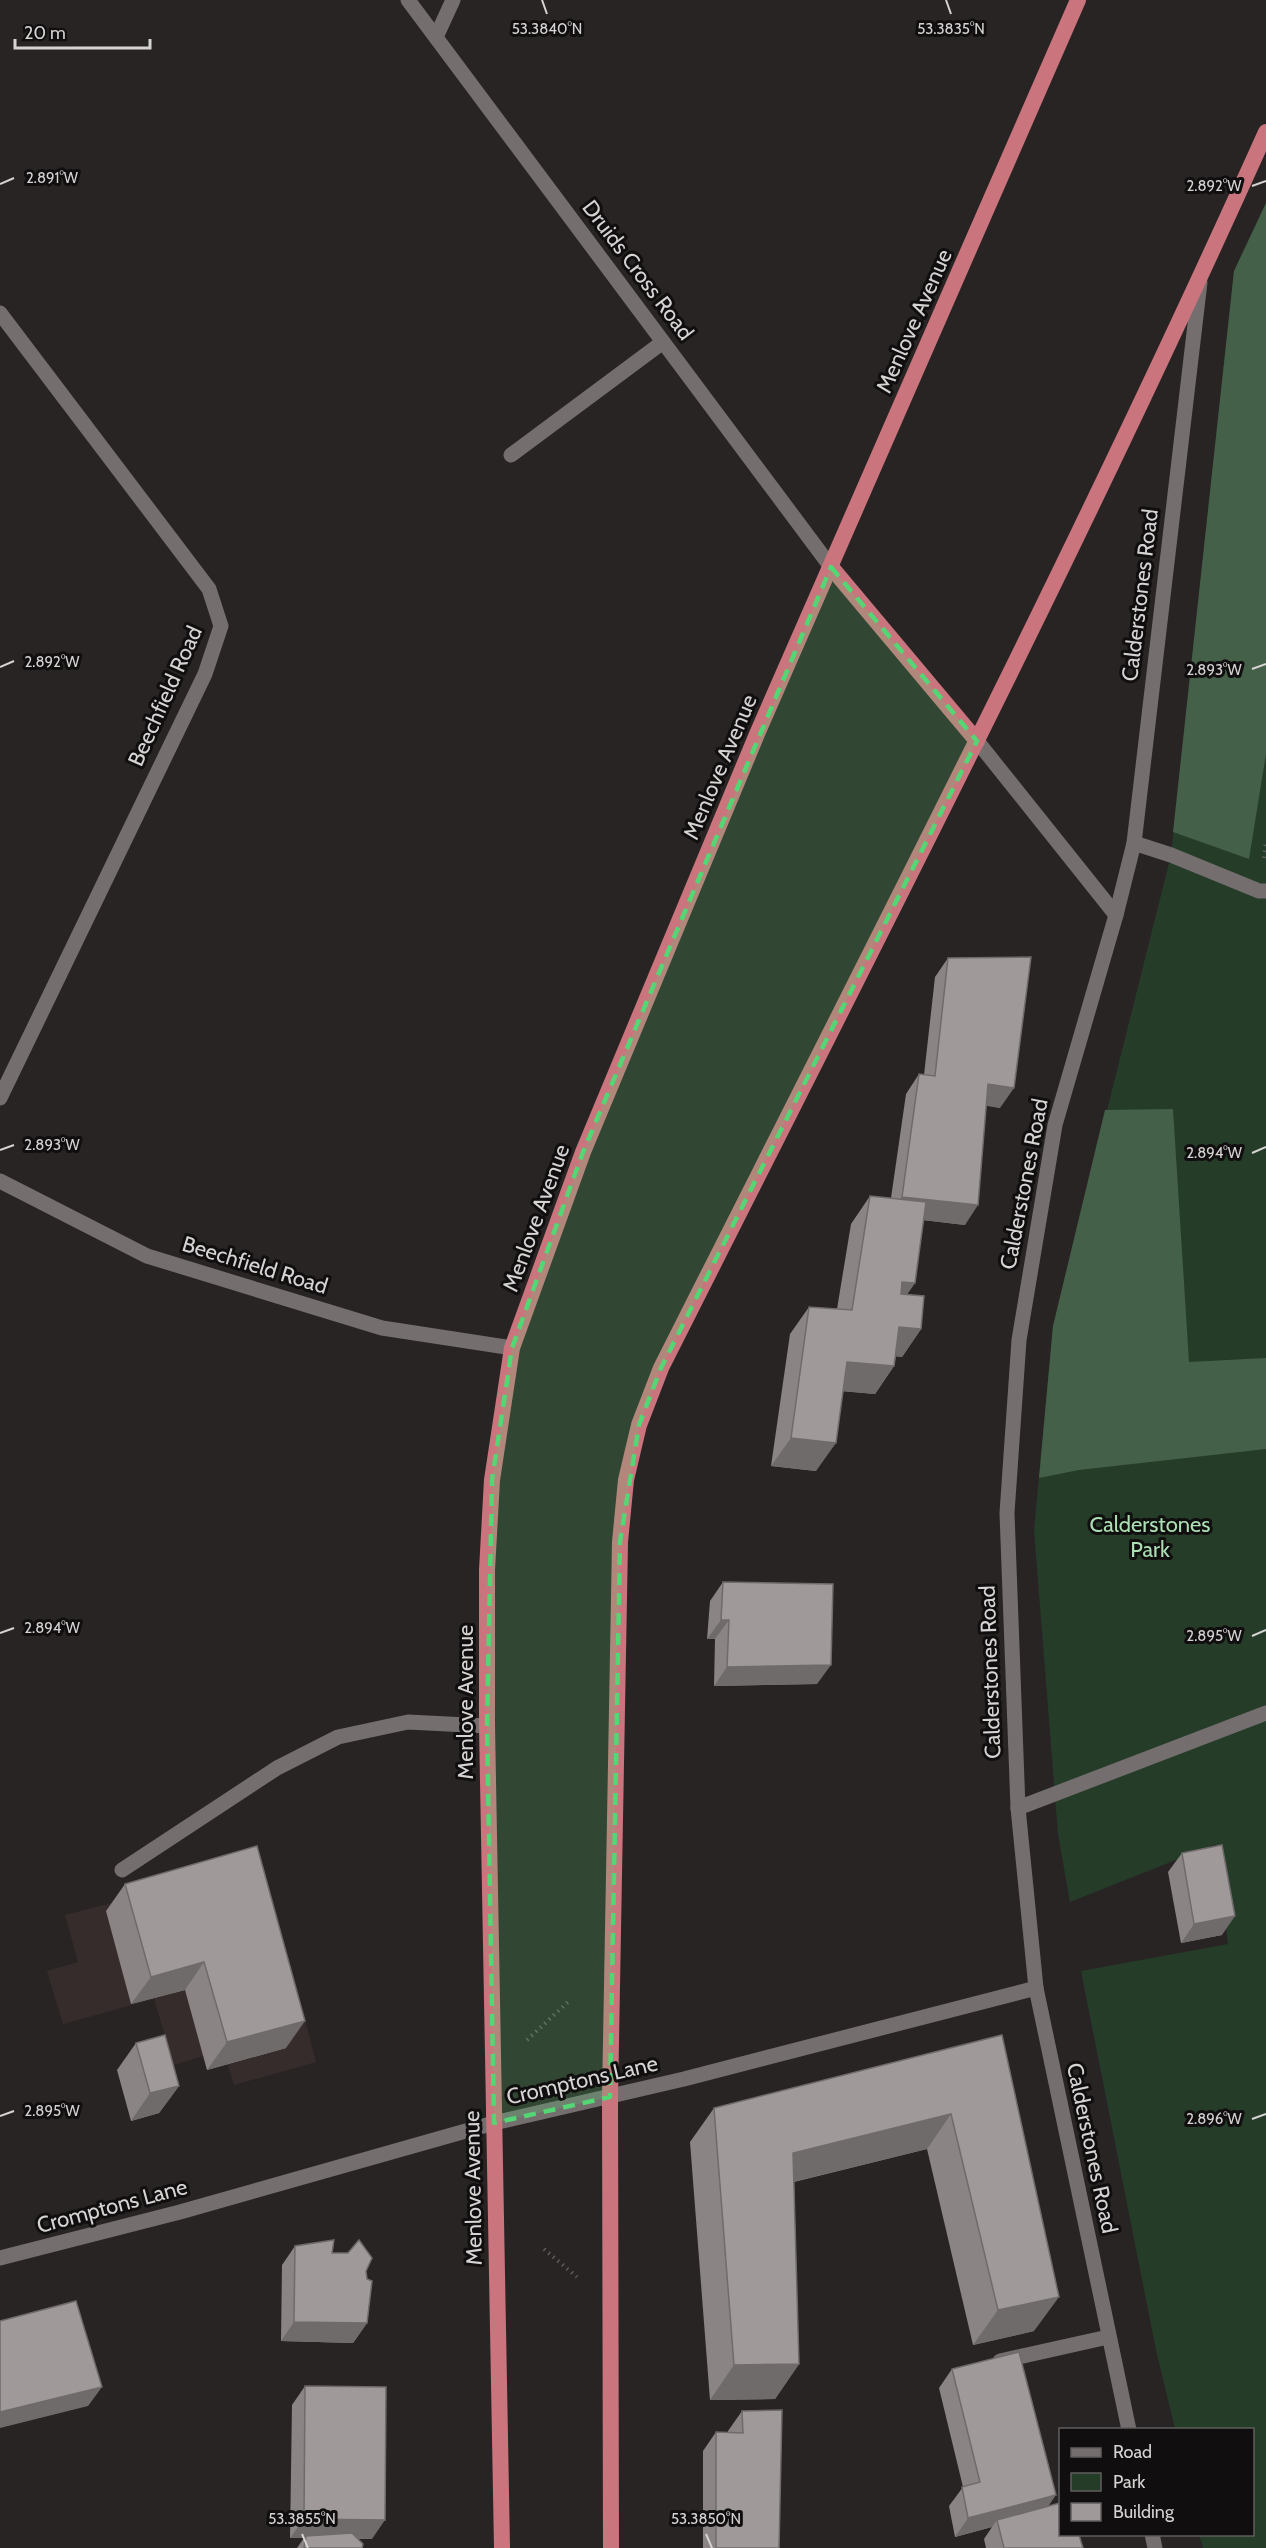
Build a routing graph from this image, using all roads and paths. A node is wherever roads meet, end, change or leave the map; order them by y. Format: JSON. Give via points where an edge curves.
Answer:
{"nodes":[{"id":1,"x":408,"y":0,"type":"edge"},
{"id":2,"x":453,"y":0,"type":"edge"},
{"id":3,"x":1078,"y":0,"type":"edge"},
{"id":4,"x":436,"y":37,"type":"junction"},
{"id":5,"x":1266,"y":132,"type":"edge"},
{"id":6,"x":1200,"y":279,"type":"junction"},
{"id":7,"x":0,"y":313,"type":"edge"},
{"id":8,"x":663,"y":342,"type":"junction"},
{"id":9,"x":511,"y":455,"type":"dead end"},
{"id":10,"x":831,"y":567,"type":"junction"},
{"id":11,"x":976,"y":741,"type":"junction"},
{"id":12,"x":1134,"y":843,"type":"junction"},
{"id":13,"x":1266,"y":891,"type":"edge"},
{"id":14,"x":1116,"y":915,"type":"junction"},
{"id":15,"x":0,"y":1098,"type":"edge"},
{"id":16,"x":0,"y":1181,"type":"edge"},
{"id":17,"x":512,"y":1348,"type":"junction"},
{"id":18,"x":1266,"y":1713,"type":"edge"},
{"id":19,"x":487,"y":1726,"type":"junction"},
{"id":20,"x":1018,"y":1808,"type":"junction"},
{"id":21,"x":122,"y":1870,"type":"dead end"},
{"id":22,"x":1036,"y":1988,"type":"junction"},
{"id":23,"x":568,"y":2002,"type":"dead end"},
{"id":24,"x":526,"y":2040,"type":"dead end"},
{"id":25,"x":610,"y":2097,"type":"junction"},
{"id":26,"x":494,"y":2123,"type":"junction"},
{"id":27,"x":544,"y":2249,"type":"dead end"},
{"id":28,"x":0,"y":2258,"type":"edge"},
{"id":29,"x":584,"y":2283,"type":"dead end"},
{"id":30,"x":1108,"y":2337,"type":"junction"},
{"id":31,"x":985,"y":2365,"type":"edge"},
{"id":32,"x":1129,"y":2428,"type":"edge"},
{"id":33,"x":502,"y":2548,"type":"edge"},
{"id":34,"x":611,"y":2548,"type":"edge"}],
"edges":[{"from":1,"to":4,"type":"street","name":"Druids Cross Road"},
{"from":2,"to":4,"type":"street"},
{"from":3,"to":10,"type":"highway","name":"Menlove Avenue"},
{"from":4,"to":8,"type":"street","name":"Druids Cross Road"},
{"from":5,"to":6,"type":"highway"},
{"from":6,"to":11,"type":"highway"},
{"from":6,"to":12,"type":"street","name":"Calderstones Road"},
{"from":7,"to":15,"type":"street","name":"Beechfield Road","via":[[208,589],[221,627],[205,674]]},
{"from":8,"to":9,"type":"street"},
{"from":8,"to":10,"type":"street","name":"Druids Cross Road"},
{"from":10,"to":11,"type":"highway"},
{"from":10,"to":17,"type":"highway","name":"Menlove Avenue","via":[[583,1152]]},
{"from":11,"to":14,"type":"street"},
{"from":11,"to":25,"type":"highway","via":[[661,1368],[639,1425],[626,1480],[620,1542]]},
{"from":12,"to":13,"type":"street"},
{"from":12,"to":14,"type":"street","name":"Calderstones Road"},
{"from":14,"to":20,"type":"street","name":"Calderstones Road","via":[[1055,1125],[1019,1340],[1007,1513]]},
{"from":16,"to":17,"type":"street","name":"Beechfield Road","via":[[147,1256],[381,1328]]},
{"from":17,"to":19,"type":"highway","name":"Menlove Avenue","via":[[492,1480],[487,1570]]},
{"from":18,"to":20,"type":"street"},
{"from":19,"to":21,"type":"street","via":[[408,1722],[338,1737],[277,1768]]},
{"from":19,"to":26,"type":"highway","name":"Menlove Avenue"},
{"from":20,"to":22,"type":"street","name":"Calderstones Road"},
{"from":22,"to":25,"type":"street","name":"Cromptons Lane"},
{"from":22,"to":30,"type":"street","name":"Calderstones Road"},
{"from":23,"to":24,"type":"path"},
{"from":25,"to":26,"type":"street","name":"Cromptons Lane"},
{"from":25,"to":34,"type":"highway"},
{"from":26,"to":28,"type":"street","name":"Cromptons Lane","via":[[180,2212]]},
{"from":26,"to":33,"type":"highway","name":"Menlove Avenue"},
{"from":27,"to":29,"type":"path"},
{"from":30,"to":31,"type":"street"},
{"from":30,"to":32,"type":"street","name":"Calderstones Road"}]}
